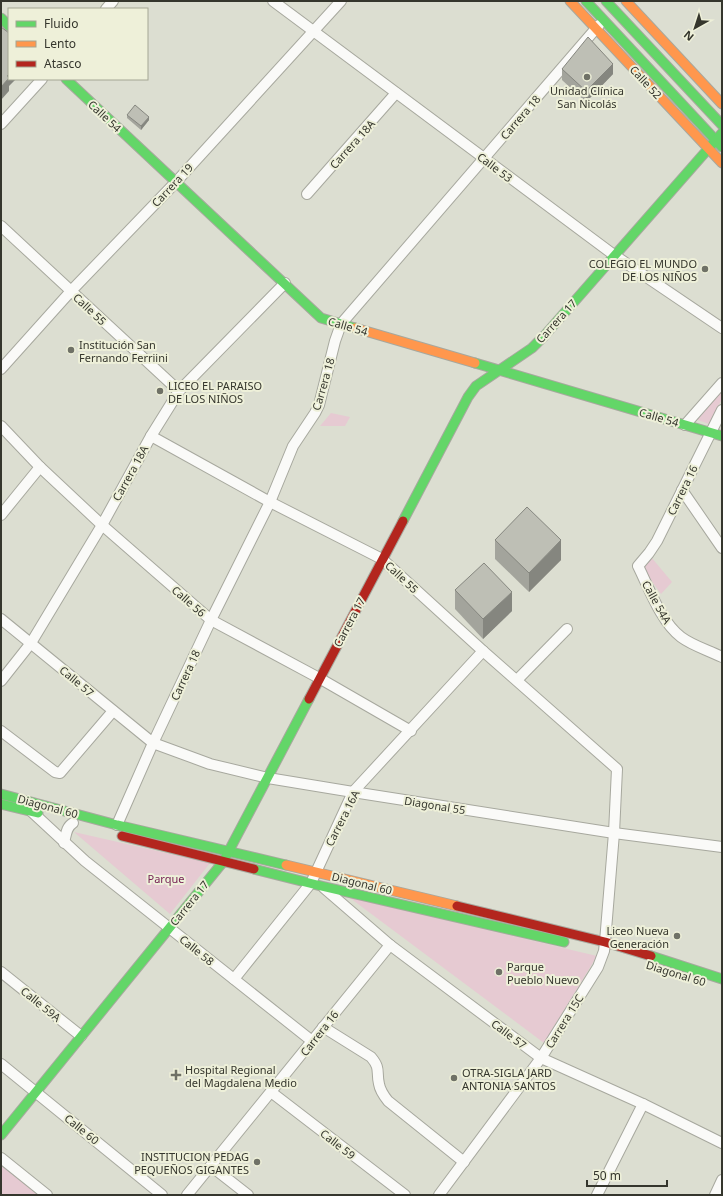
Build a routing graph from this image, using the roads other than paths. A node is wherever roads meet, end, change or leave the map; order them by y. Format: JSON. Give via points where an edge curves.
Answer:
{"nodes":[{"id":1,"x":272,"y":1,"type":"edge"},
{"id":2,"x":341,"y":1,"type":"edge"},
{"id":3,"x":570,"y":1,"type":"edge"},
{"id":4,"x":586,"y":1,"type":"edge"},
{"id":5,"x":606,"y":1,"type":"edge"},
{"id":6,"x":622,"y":1,"type":"edge"},
{"id":7,"x":626,"y":1,"type":"edge"},
{"id":8,"x":614,"y":10,"type":"junction"},
{"id":9,"x":604,"y":20,"type":"junction"},
{"id":10,"x":596,"y":28,"type":"junction"},
{"id":11,"x":313,"y":31,"type":"junction"},
{"id":12,"x":41,"y":80,"type":"edge"},
{"id":13,"x":67,"y":80,"type":"edge"},
{"id":14,"x":396,"y":93,"type":"junction"},
{"id":15,"x":722,"y":104,"type":"edge"},
{"id":16,"x":1,"y":124,"type":"edge"},
{"id":17,"x":722,"y":125,"type":"edge"},
{"id":18,"x":720,"y":140,"type":"edge"},
{"id":19,"x":709,"y":149,"type":"junction"},
{"id":20,"x":484,"y":158,"type":"junction"},
{"id":21,"x":722,"y":163,"type":"edge"},
{"id":22,"x":176,"y":182,"type":"junction"},
{"id":23,"x":307,"y":194,"type":"dead end"},
{"id":24,"x":1,"y":226,"type":"edge"},
{"id":25,"x":614,"y":255,"type":"junction"},
{"id":26,"x":284,"y":284,"type":"junction"},
{"id":27,"x":71,"y":292,"type":"junction"},
{"id":28,"x":341,"y":324,"type":"junction"},
{"id":29,"x":722,"y":328,"type":"edge"},
{"id":30,"x":1,"y":369,"type":"edge"},
{"id":31,"x":499,"y":370,"type":"junction"},
{"id":32,"x":722,"y":383,"type":"edge"},
{"id":33,"x":179,"y":391,"type":"junction"},
{"id":34,"x":722,"y":410,"type":"edge"},
{"id":35,"x":685,"y":425,"type":"junction"},
{"id":36,"x":1,"y":426,"type":"edge"},
{"id":37,"x":711,"y":432,"type":"junction"},
{"id":38,"x":151,"y":436,"type":"junction"},
{"id":39,"x":722,"y":436,"type":"edge"},
{"id":40,"x":40,"y":467,"type":"junction"},
{"id":41,"x":682,"y":490,"type":"junction"},
{"id":42,"x":270,"y":502,"type":"junction"},
{"id":43,"x":1,"y":515,"type":"edge"},
{"id":44,"x":102,"y":525,"type":"junction"},
{"id":45,"x":722,"y":548,"type":"edge"},
{"id":46,"x":382,"y":559,"type":"junction"},
{"id":47,"x":638,"y":566,"type":"joint"},
{"id":48,"x":1,"y":619,"type":"edge"},
{"id":49,"x":211,"y":620,"type":"junction"},
{"id":50,"x":567,"y":629,"type":"dead end"},
{"id":51,"x":31,"y":643,"type":"junction"},
{"id":52,"x":483,"y":651,"type":"junction"},
{"id":53,"x":722,"y":657,"type":"edge"},
{"id":54,"x":319,"y":678,"type":"junction"},
{"id":55,"x":516,"y":680,"type":"junction"},
{"id":56,"x":1,"y":681,"type":"edge"},
{"id":57,"x":113,"y":711,"type":"junction"},
{"id":58,"x":1,"y":731,"type":"edge"},
{"id":59,"x":411,"y":731,"type":"junction"},
{"id":60,"x":153,"y":743,"type":"junction"},
{"id":61,"x":617,"y":770,"type":"joint"},
{"id":62,"x":268,"y":778,"type":"junction"},
{"id":63,"x":352,"y":792,"type":"junction"},
{"id":64,"x":1,"y":794,"type":"edge"},
{"id":65,"x":1,"y":804,"type":"edge"},
{"id":66,"x":31,"y":811,"type":"junction"},
{"id":67,"x":73,"y":823,"type":"junction"},
{"id":68,"x":117,"y":825,"type":"junction"},
{"id":69,"x":614,"y":832,"type":"junction"},
{"id":70,"x":64,"y":843,"type":"junction"},
{"id":71,"x":722,"y":847,"type":"edge"},
{"id":72,"x":230,"y":851,"type":"junction"},
{"id":73,"x":223,"y":862,"type":"junction"},
{"id":74,"x":316,"y":872,"type":"junction"},
{"id":75,"x":316,"y":884,"type":"junction"},
{"id":76,"x":170,"y":928,"type":"junction"},
{"id":77,"x":574,"y":944,"type":"dead end"},
{"id":78,"x":390,"y":945,"type":"junction"},
{"id":79,"x":602,"y":948,"type":"junction"},
{"id":80,"x":641,"y":963,"type":"dead end"},
{"id":81,"x":656,"y":967,"type":"dead end"},
{"id":82,"x":1,"y":972,"type":"edge"},
{"id":83,"x":234,"y":979,"type":"junction"},
{"id":84,"x":722,"y":979,"type":"edge"},
{"id":85,"x":722,"y":988,"type":"edge"},
{"id":86,"x":323,"y":1028,"type":"junction"},
{"id":87,"x":81,"y":1036,"type":"junction"},
{"id":88,"x":312,"y":1041,"type":"junction"},
{"id":89,"x":541,"y":1058,"type":"junction"},
{"id":90,"x":1,"y":1064,"type":"edge"},
{"id":91,"x":36,"y":1092,"type":"junction"},
{"id":92,"x":271,"y":1092,"type":"junction"},
{"id":93,"x":643,"y":1104,"type":"junction"},
{"id":94,"x":1,"y":1135,"type":"edge"},
{"id":95,"x":722,"y":1143,"type":"edge"},
{"id":96,"x":1,"y":1158,"type":"edge"},
{"id":97,"x":464,"y":1162,"type":"junction"},
{"id":98,"x":211,"y":1166,"type":"junction"},
{"id":99,"x":722,"y":1180,"type":"edge"},
{"id":100,"x":47,"y":1195,"type":"edge"},
{"id":101,"x":162,"y":1195,"type":"edge"},
{"id":102,"x":187,"y":1195,"type":"edge"},
{"id":103,"x":248,"y":1195,"type":"edge"},
{"id":104,"x":405,"y":1195,"type":"edge"},
{"id":105,"x":439,"y":1195,"type":"edge"},
{"id":106,"x":597,"y":1195,"type":"edge"},
{"id":107,"x":715,"y":1195,"type":"edge"}],
"edges":[{"from":1,"to":11,"type":"street","name":"Calle 53"},
{"from":2,"to":11,"type":"street","name":"Carrera 19"},
{"from":3,"to":10,"type":"street","name":"Calle 52"},
{"from":4,"to":9,"type":"street","name":"Calle 52"},
{"from":5,"to":8,"type":"street"},
{"from":6,"to":8,"type":"street"},
{"from":7,"to":15,"type":"street"},
{"from":8,"to":17,"type":"street"},
{"from":9,"to":10,"type":"street","name":"Carrera 18"},
{"from":9,"to":18,"type":"street","name":"Calle 52"},
{"from":10,"to":19,"type":"street","name":"Calle 52"},
{"from":10,"to":20,"type":"street","name":"Carrera 18"},
{"from":11,"to":14,"type":"street","name":"Calle 53"},
{"from":11,"to":22,"type":"street","name":"Carrera 19"},
{"from":12,"to":16,"type":"street"},
{"from":13,"to":22,"type":"street","name":"Calle 54"},
{"from":14,"to":20,"type":"street","name":"Calle 53"},
{"from":14,"to":23,"type":"street","name":"Carrera 18A"},
{"from":18,"to":19,"type":"street","name":"Carrera 17"},
{"from":19,"to":21,"type":"street","name":"Calle 52"},
{"from":19,"to":25,"type":"street","name":"Carrera 17"},
{"from":20,"to":25,"type":"street","name":"Calle 53"},
{"from":20,"to":28,"type":"street","name":"Carrera 18"},
{"from":22,"to":26,"type":"street","name":"Calle 54"},
{"from":22,"to":27,"type":"street","name":"Carrera 19"},
{"from":24,"to":27,"type":"street","name":"Calle 55"},
{"from":25,"to":29,"type":"street","name":"Calle 53"},
{"from":25,"to":31,"type":"street","name":"Carrera 17","via":[[545,335],[532,348]]},
{"from":26,"to":28,"type":"street","name":"Calle 54","via":[[321,318]]},
{"from":26,"to":33,"type":"street","name":"Carrera 18A"},
{"from":27,"to":30,"type":"street","name":"Carrera 19"},
{"from":27,"to":33,"type":"street","name":"Calle 55"},
{"from":28,"to":31,"type":"street","name":"Calle 54"},
{"from":28,"to":42,"type":"street","name":"Carrera 18","via":[[319,406],[293,446]]},
{"from":31,"to":35,"type":"street","name":"Calle 54"},
{"from":31,"to":46,"type":"street","name":"Carrera 17","via":[[476,386],[468,396]]},
{"from":32,"to":35,"type":"street"},
{"from":33,"to":38,"type":"street","name":"Carrera 18A"},
{"from":34,"to":37,"type":"street","name":"Carrera 16"},
{"from":35,"to":37,"type":"street","name":"Calle 54"},
{"from":36,"to":40,"type":"street","name":"Calle 56"},
{"from":37,"to":39,"type":"street","name":"Calle 54"},
{"from":37,"to":41,"type":"street","name":"Carrera 16"},
{"from":38,"to":42,"type":"street","name":"Calle 55"},
{"from":38,"to":44,"type":"street","name":"Carrera 18A"},
{"from":40,"to":43,"type":"street"},
{"from":40,"to":44,"type":"street","name":"Calle 56"},
{"from":41,"to":45,"type":"street"},
{"from":41,"to":47,"type":"street","name":"Carrera 16","via":[[657,542]]},
{"from":42,"to":46,"type":"street","name":"Calle 55"},
{"from":42,"to":49,"type":"street","name":"Carrera 18"},
{"from":44,"to":49,"type":"street","name":"Calle 56"},
{"from":44,"to":51,"type":"street","name":"Carrera 18A"},
{"from":46,"to":52,"type":"street","name":"Calle 55"},
{"from":46,"to":54,"type":"street","name":"Carrera 17"},
{"from":47,"to":53,"type":"street","name":"Calle 54A","via":[[668,625],[696,646]]},
{"from":48,"to":51,"type":"street","name":"Calle 57"},
{"from":49,"to":54,"type":"street","name":"Calle 56"},
{"from":49,"to":60,"type":"street","name":"Carrera 18"},
{"from":50,"to":55,"type":"street"},
{"from":51,"to":56,"type":"street","name":"Carrera 18A"},
{"from":51,"to":57,"type":"street","name":"Calle 57"},
{"from":52,"to":55,"type":"street","name":"Calle 55"},
{"from":52,"to":59,"type":"street","name":"Carrera 16A"},
{"from":54,"to":59,"type":"street","name":"Calle 56"},
{"from":54,"to":62,"type":"street","name":"Carrera 17"},
{"from":55,"to":61,"type":"street","name":"Calle 55"},
{"from":57,"to":58,"type":"street","via":[[60,773],[55,772]]},
{"from":57,"to":60,"type":"street","name":"Calle 57"},
{"from":59,"to":63,"type":"street","name":"Carrera 16A"},
{"from":60,"to":62,"type":"street","name":"Diagonal 55","via":[[210,764]]},
{"from":60,"to":68,"type":"street","name":"Carrera 18"},
{"from":61,"to":69,"type":"street","name":"Carrera 15C"},
{"from":62,"to":63,"type":"street","name":"Diagonal 55"},
{"from":62,"to":72,"type":"street","name":"Carrera 17"},
{"from":63,"to":69,"type":"street","name":"Diagonal 55"},
{"from":63,"to":74,"type":"street","name":"Carrera 16A"},
{"from":64,"to":68,"type":"street","name":"Diagonal 60"},
{"from":65,"to":66,"type":"street","name":"Diagonal 60"},
{"from":66,"to":67,"type":"street","name":"Diagonal 60"},
{"from":66,"to":70,"type":"street","name":"Calle 58"},
{"from":67,"to":70,"type":"street","via":[[67,828]]},
{"from":67,"to":73,"type":"street","name":"Diagonal 60"},
{"from":68,"to":72,"type":"street","name":"Diagonal 60"},
{"from":69,"to":71,"type":"street","name":"Diagonal 55"},
{"from":69,"to":79,"type":"street","name":"Carrera 15C"},
{"from":70,"to":76,"type":"street","name":"Calle 58"},
{"from":72,"to":73,"type":"street","name":"Carrera 17"},
{"from":72,"to":74,"type":"street","name":"Diagonal 60"},
{"from":73,"to":75,"type":"street","name":"Diagonal 60"},
{"from":73,"to":76,"type":"street","name":"Carrera 17"},
{"from":74,"to":75,"type":"street","name":"Carrera 16A"},
{"from":74,"to":79,"type":"street","name":"Diagonal 60"},
{"from":75,"to":77,"type":"street","name":"Diagonal 60"},
{"from":75,"to":78,"type":"street","name":"Calle 57"},
{"from":75,"to":83,"type":"street","name":"Carrera 16A"},
{"from":76,"to":83,"type":"street","name":"Calle 58"},
{"from":76,"to":87,"type":"street","name":"Carrera 17"},
{"from":78,"to":86,"type":"street","name":"Carrera 16"},
{"from":78,"to":89,"type":"street","name":"Calle 57"},
{"from":79,"to":80,"type":"street","name":"Diagonal 60"},
{"from":79,"to":84,"type":"street","name":"Diagonal 60"},
{"from":79,"to":89,"type":"street","name":"Carrera 15C","via":[[598,967]]},
{"from":81,"to":85,"type":"street","name":"Diagonal 60"},
{"from":82,"to":87,"type":"street","name":"Calle 59A"},
{"from":83,"to":88,"type":"street","name":"Calle 58"},
{"from":86,"to":88,"type":"street","name":"Carrera 16"},
{"from":86,"to":97,"type":"street","via":[[371,1057],[377,1064],[379,1084],[388,1101]]},
{"from":87,"to":91,"type":"street","name":"Carrera 17"},
{"from":88,"to":92,"type":"street","name":"Carrera 16"},
{"from":89,"to":93,"type":"street","name":"Calle 57"},
{"from":89,"to":97,"type":"street","name":"Carrera 15C"},
{"from":90,"to":91,"type":"street","name":"Calle 60"},
{"from":91,"to":94,"type":"street","name":"Carrera 17"},
{"from":91,"to":101,"type":"street","name":"Calle 60"},
{"from":92,"to":98,"type":"street","name":"Carrera 16"},
{"from":92,"to":104,"type":"street","name":"Calle 59"},
{"from":93,"to":95,"type":"street","name":"Calle 57"},
{"from":93,"to":106,"type":"street"},
{"from":96,"to":100,"type":"street"},
{"from":97,"to":105,"type":"street","name":"Carrera 15C"},
{"from":98,"to":102,"type":"street","name":"Carrera 16"},
{"from":98,"to":103,"type":"street"},
{"from":99,"to":107,"type":"street"}]}
